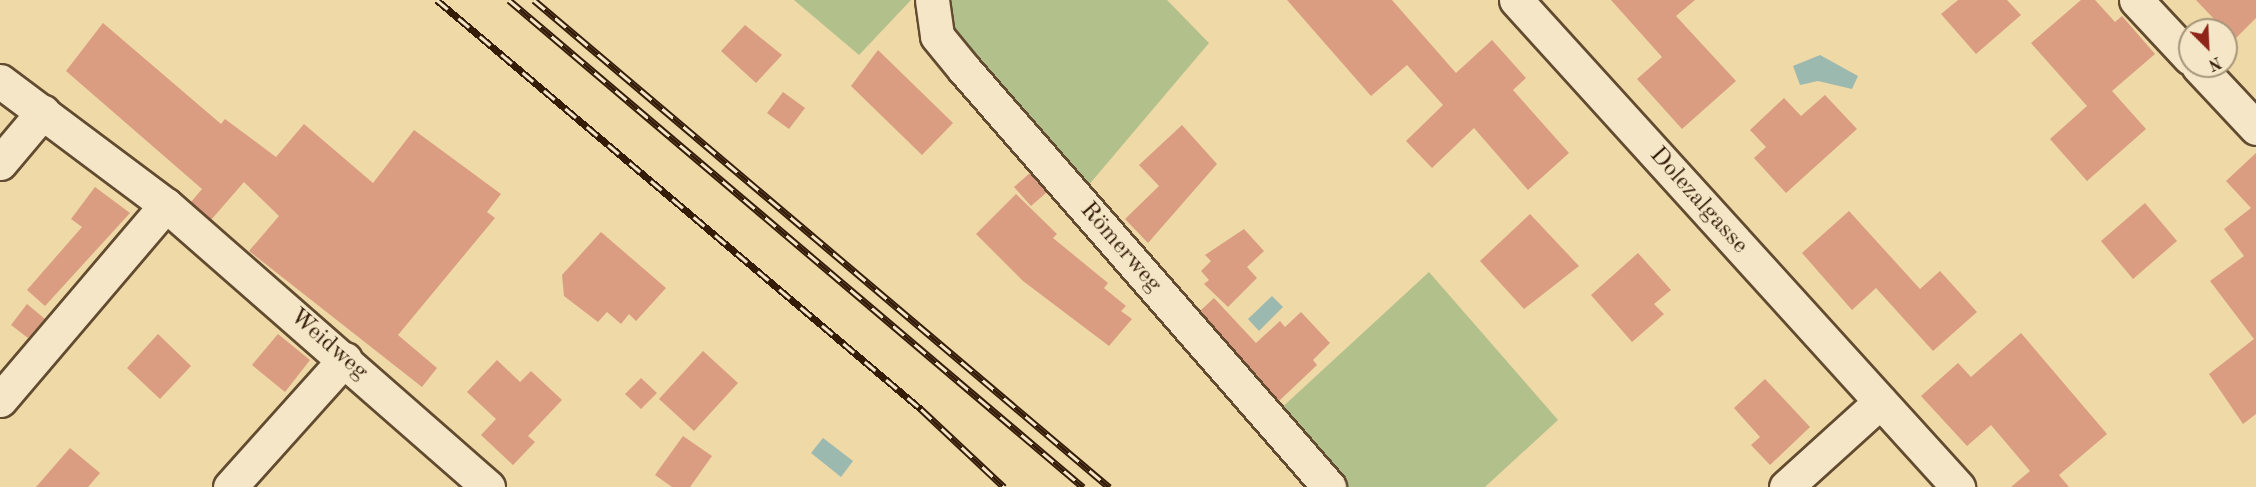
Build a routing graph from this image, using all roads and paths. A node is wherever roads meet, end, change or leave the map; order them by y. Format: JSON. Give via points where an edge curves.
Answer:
{"nodes":[{"id":1,"x":932,"y":0,"type":"edge"},
{"id":2,"x":1516,"y":0,"type":"edge"},
{"id":3,"x":2136,"y":0,"type":"edge"},
{"id":4,"x":2178,"y":45,"type":"edge"},
{"id":5,"x":2209,"y":78,"type":"edge"},
{"id":6,"x":0,"y":81,"type":"edge"},
{"id":7,"x":43,"y":112,"type":"junction"},
{"id":8,"x":2256,"y":128,"type":"edge"},
{"id":9,"x":0,"y":163,"type":"edge"},
{"id":10,"x":166,"y":205,"type":"junction"},
{"id":11,"x":345,"y":359,"type":"junction"},
{"id":12,"x":0,"y":400,"type":"edge"},
{"id":13,"x":1880,"y":402,"type":"junction"},
{"id":14,"x":230,"y":487,"type":"edge"},
{"id":15,"x":488,"y":487,"type":"edge"},
{"id":16,"x":1329,"y":487,"type":"edge"},
{"id":17,"x":1786,"y":487,"type":"edge"},
{"id":18,"x":1958,"y":487,"type":"edge"}],
"edges":[{"from":1,"to":16,"type":"street","name":"Römerweg","via":[[937,36],[957,61]]},
{"from":2,"to":13,"type":"street","name":"Dolezalgasse"},
{"from":3,"to":4,"type":"street"},
{"from":5,"to":8,"type":"street"},
{"from":6,"to":7,"type":"street","name":"Weidweg"},
{"from":7,"to":9,"type":"street"},
{"from":7,"to":10,"type":"street","name":"Weidweg"},
{"from":10,"to":11,"type":"street","name":"Weidweg"},
{"from":10,"to":12,"type":"street"},
{"from":11,"to":14,"type":"street"},
{"from":11,"to":15,"type":"street","name":"Weidweg"},
{"from":13,"to":17,"type":"street"},
{"from":13,"to":18,"type":"street","name":"Dolezalgasse"}]}
